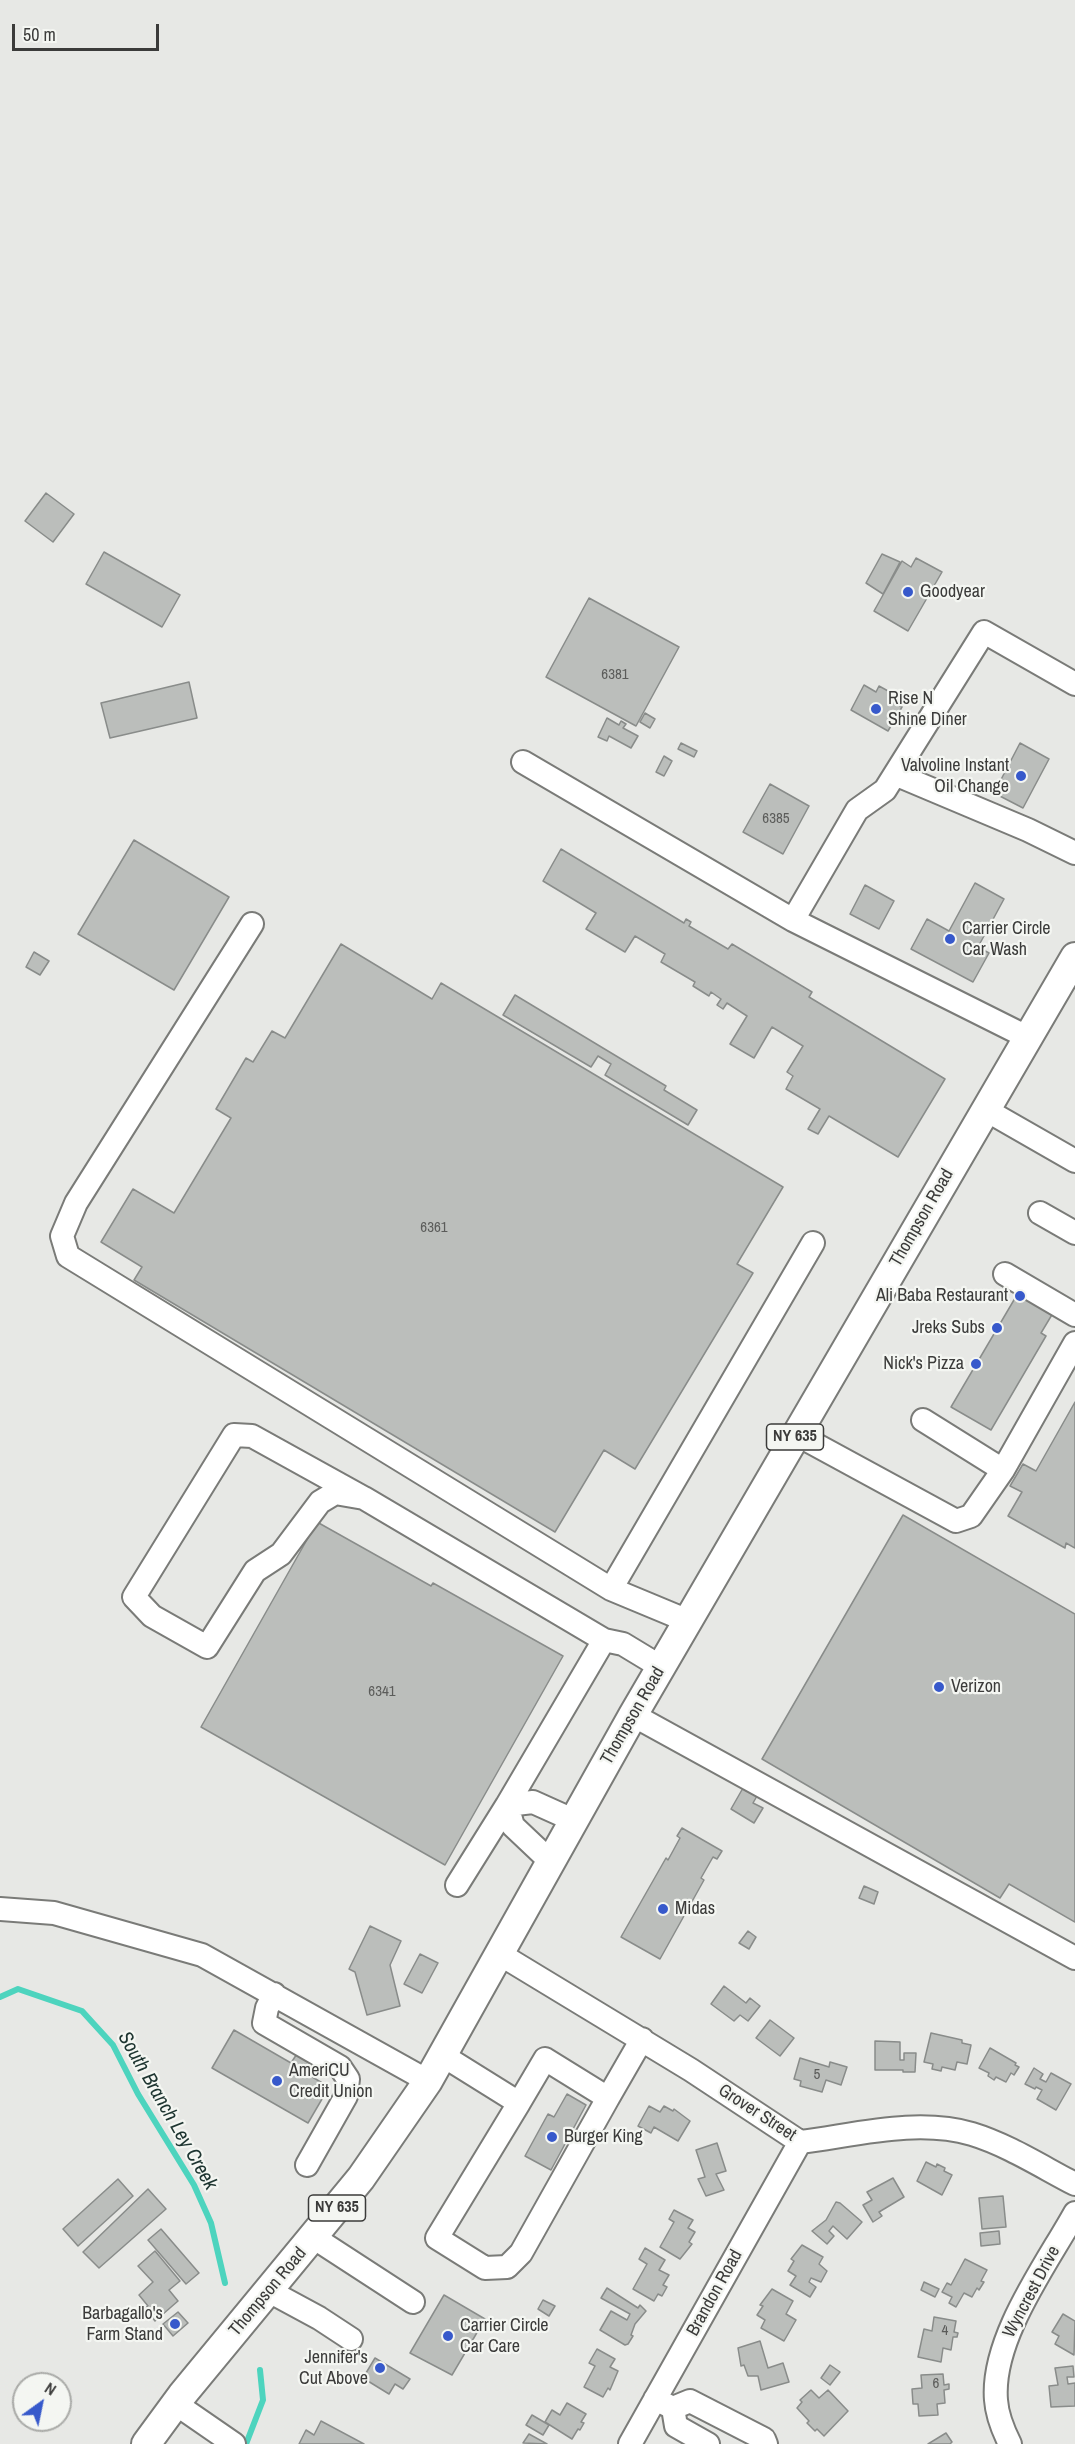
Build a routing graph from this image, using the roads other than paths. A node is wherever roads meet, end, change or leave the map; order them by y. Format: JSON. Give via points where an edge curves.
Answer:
{"nodes":[{"id":1,"x":1075,"y":684,"type":"edge"},
{"id":2,"x":523,"y":762,"type":"dead end"},
{"id":3,"x":895,"y":774,"type":"junction"},
{"id":4,"x":1075,"y":853,"type":"edge"},
{"id":5,"x":793,"y":920,"type":"junction"},
{"id":6,"x":252,"y":924,"type":"dead end"},
{"id":7,"x":1075,"y":957,"type":"edge"},
{"id":8,"x":1029,"y":1038,"type":"junction"},
{"id":9,"x":986,"y":1110,"type":"junction"},
{"id":10,"x":1075,"y":1161,"type":"edge"},
{"id":11,"x":1041,"y":1213,"type":"dead end"},
{"id":12,"x":1075,"y":1233,"type":"edge"},
{"id":13,"x":813,"y":1243,"type":"dead end"},
{"id":14,"x":1005,"y":1274,"type":"dead end"},
{"id":15,"x":1075,"y":1315,"type":"edge"},
{"id":16,"x":1075,"y":1343,"type":"edge"},
{"id":17,"x":923,"y":1420,"type":"dead end"},
{"id":18,"x":796,"y":1434,"type":"junction"},
{"id":19,"x":1003,"y":1470,"type":"junction"},
{"id":20,"x":364,"y":1498,"type":"junction"},
{"id":21,"x":611,"y":1589,"type":"junction"},
{"id":22,"x":688,"y":1621,"type":"junction"},
{"id":23,"x":604,"y":1640,"type":"junction"},
{"id":24,"x":661,"y":1667,"type":"junction"},
{"id":25,"x":633,"y":1715,"type":"junction"},
{"id":26,"x":507,"y":1805,"type":"junction"},
{"id":27,"x":573,"y":1820,"type":"junction"},
{"id":28,"x":550,"y":1861,"type":"junction"},
{"id":29,"x":457,"y":1885,"type":"dead end"},
{"id":30,"x":0,"y":1908,"type":"edge"},
{"id":31,"x":498,"y":1953,"type":"junction"},
{"id":32,"x":1075,"y":1958,"type":"edge"},
{"id":33,"x":274,"y":1994,"type":"junction"},
{"id":34,"x":642,"y":2039,"type":"junction"},
{"id":35,"x":442,"y":2055,"type":"junction"},
{"id":36,"x":428,"y":2081,"type":"junction"},
{"id":37,"x":608,"y":2098,"type":"junction"},
{"id":38,"x":519,"y":2103,"type":"junction"},
{"id":39,"x":800,"y":2142,"type":"junction"},
{"id":40,"x":307,"y":2165,"type":"dead end"},
{"id":41,"x":1075,"y":2184,"type":"edge"},
{"id":42,"x":1075,"y":2213,"type":"edge"},
{"id":43,"x":314,"y":2236,"type":"junction"},
{"id":44,"x":269,"y":2291,"type":"junction"},
{"id":45,"x":413,"y":2302,"type":"dead end"},
{"id":46,"x":351,"y":2339,"type":"dead end"},
{"id":47,"x":176,"y":2404,"type":"junction"},
{"id":48,"x":664,"y":2404,"type":"junction"},
{"id":49,"x":146,"y":2444,"type":"edge"},
{"id":50,"x":234,"y":2444,"type":"edge"},
{"id":51,"x":630,"y":2444,"type":"edge"},
{"id":52,"x":708,"y":2444,"type":"edge"},
{"id":53,"x":766,"y":2444,"type":"edge"},
{"id":54,"x":1010,"y":2444,"type":"edge"}],
"edges":[{"from":1,"to":3,"type":"street","via":[[984,632]]},
{"from":2,"to":5,"type":"street"},
{"from":3,"to":4,"type":"street"},
{"from":3,"to":5,"type":"street","via":[[885,790],[857,810]]},
{"from":5,"to":8,"type":"street"},
{"from":6,"to":21,"type":"street","via":[[76,1203],[62,1236],[68,1256]]},
{"from":7,"to":8,"type":"main road","name":"Thompson Road","number":"NY 635"},
{"from":8,"to":9,"type":"main road","name":"Thompson Road","number":"NY 635"},
{"from":9,"to":10,"type":"street"},
{"from":9,"to":18,"type":"main road","name":"Thompson Road","number":"NY 635"},
{"from":11,"to":12,"type":"street"},
{"from":13,"to":21,"type":"street"},
{"from":14,"to":15,"type":"street"},
{"from":16,"to":19,"type":"street"},
{"from":17,"to":19,"type":"street"},
{"from":18,"to":19,"type":"street","via":[[956,1521],[971,1516]]},
{"from":18,"to":22,"type":"main road","name":"Thompson Road","number":"NY 635"},
{"from":20,"to":20,"type":"street","via":[[335,1493],[320,1502],[281,1554],[255,1571],[207,1647],[152,1616],[134,1597],[234,1435],[252,1436]]},
{"from":20,"to":23,"type":"street"},
{"from":21,"to":22,"type":"street"},
{"from":22,"to":24,"type":"main road","name":"Thompson Road","number":"NY 635"},
{"from":23,"to":24,"type":"street","via":[[623,1644]]},
{"from":23,"to":26,"type":"street"},
{"from":24,"to":25,"type":"main road","name":"Thompson Road","number":"NY 635"},
{"from":25,"to":27,"type":"main road","name":"Thompson Road","number":"NY 635"},
{"from":25,"to":32,"type":"street"},
{"from":26,"to":27,"type":"street","via":[[533,1802]]},
{"from":26,"to":28,"type":"street","via":[[513,1826]]},
{"from":26,"to":29,"type":"street"},
{"from":27,"to":28,"type":"main road","name":"Thompson Road","number":"NY 635"},
{"from":28,"to":31,"type":"main road","name":"Thompson Road","number":"NY 635"},
{"from":30,"to":33,"type":"street","via":[[54,1913],[202,1955]]},
{"from":31,"to":34,"type":"street","name":"Grover Street"},
{"from":31,"to":35,"type":"main road","name":"Thompson Road","number":"NY 635"},
{"from":33,"to":36,"type":"street"},
{"from":33,"to":40,"type":"street","via":[[264,2023],[340,2067],[348,2079],[346,2096]]},
{"from":34,"to":37,"type":"street"},
{"from":34,"to":39,"type":"street","name":"Grover Street"},
{"from":35,"to":36,"type":"main road","name":"Thompson Road","number":"NY 635"},
{"from":35,"to":38,"type":"street"},
{"from":36,"to":43,"type":"main road","name":"Thompson Road","number":"NY 635","via":[[361,2178]]},
{"from":37,"to":38,"type":"street","via":[[545,2059]]},
{"from":37,"to":38,"type":"street","via":[[521,2253],[507,2267],[485,2268],[436,2238]]},
{"from":39,"to":41,"type":"street","name":"Grover Street","via":[[897,2128],[928,2127],[970,2133]]},
{"from":39,"to":48,"type":"street","name":"Brandon Road"},
{"from":42,"to":54,"type":"street","name":"Wyncrest Drive","via":[[1016,2317],[999,2359],[996,2399],[999,2420]]},
{"from":43,"to":44,"type":"main road","name":"Thompson Road","number":"NY 635"},
{"from":43,"to":45,"type":"street"},
{"from":44,"to":46,"type":"street"},
{"from":44,"to":47,"type":"main road","name":"Thompson Road","number":"NY 635"},
{"from":47,"to":49,"type":"main road","name":"Thompson Road","number":"NY 635"},
{"from":47,"to":50,"type":"street"},
{"from":48,"to":51,"type":"street","name":"Brandon Road"},
{"from":48,"to":52,"type":"street","via":[[676,2426]]},
{"from":48,"to":53,"type":"street","via":[[690,2401],[764,2439]]}]}
